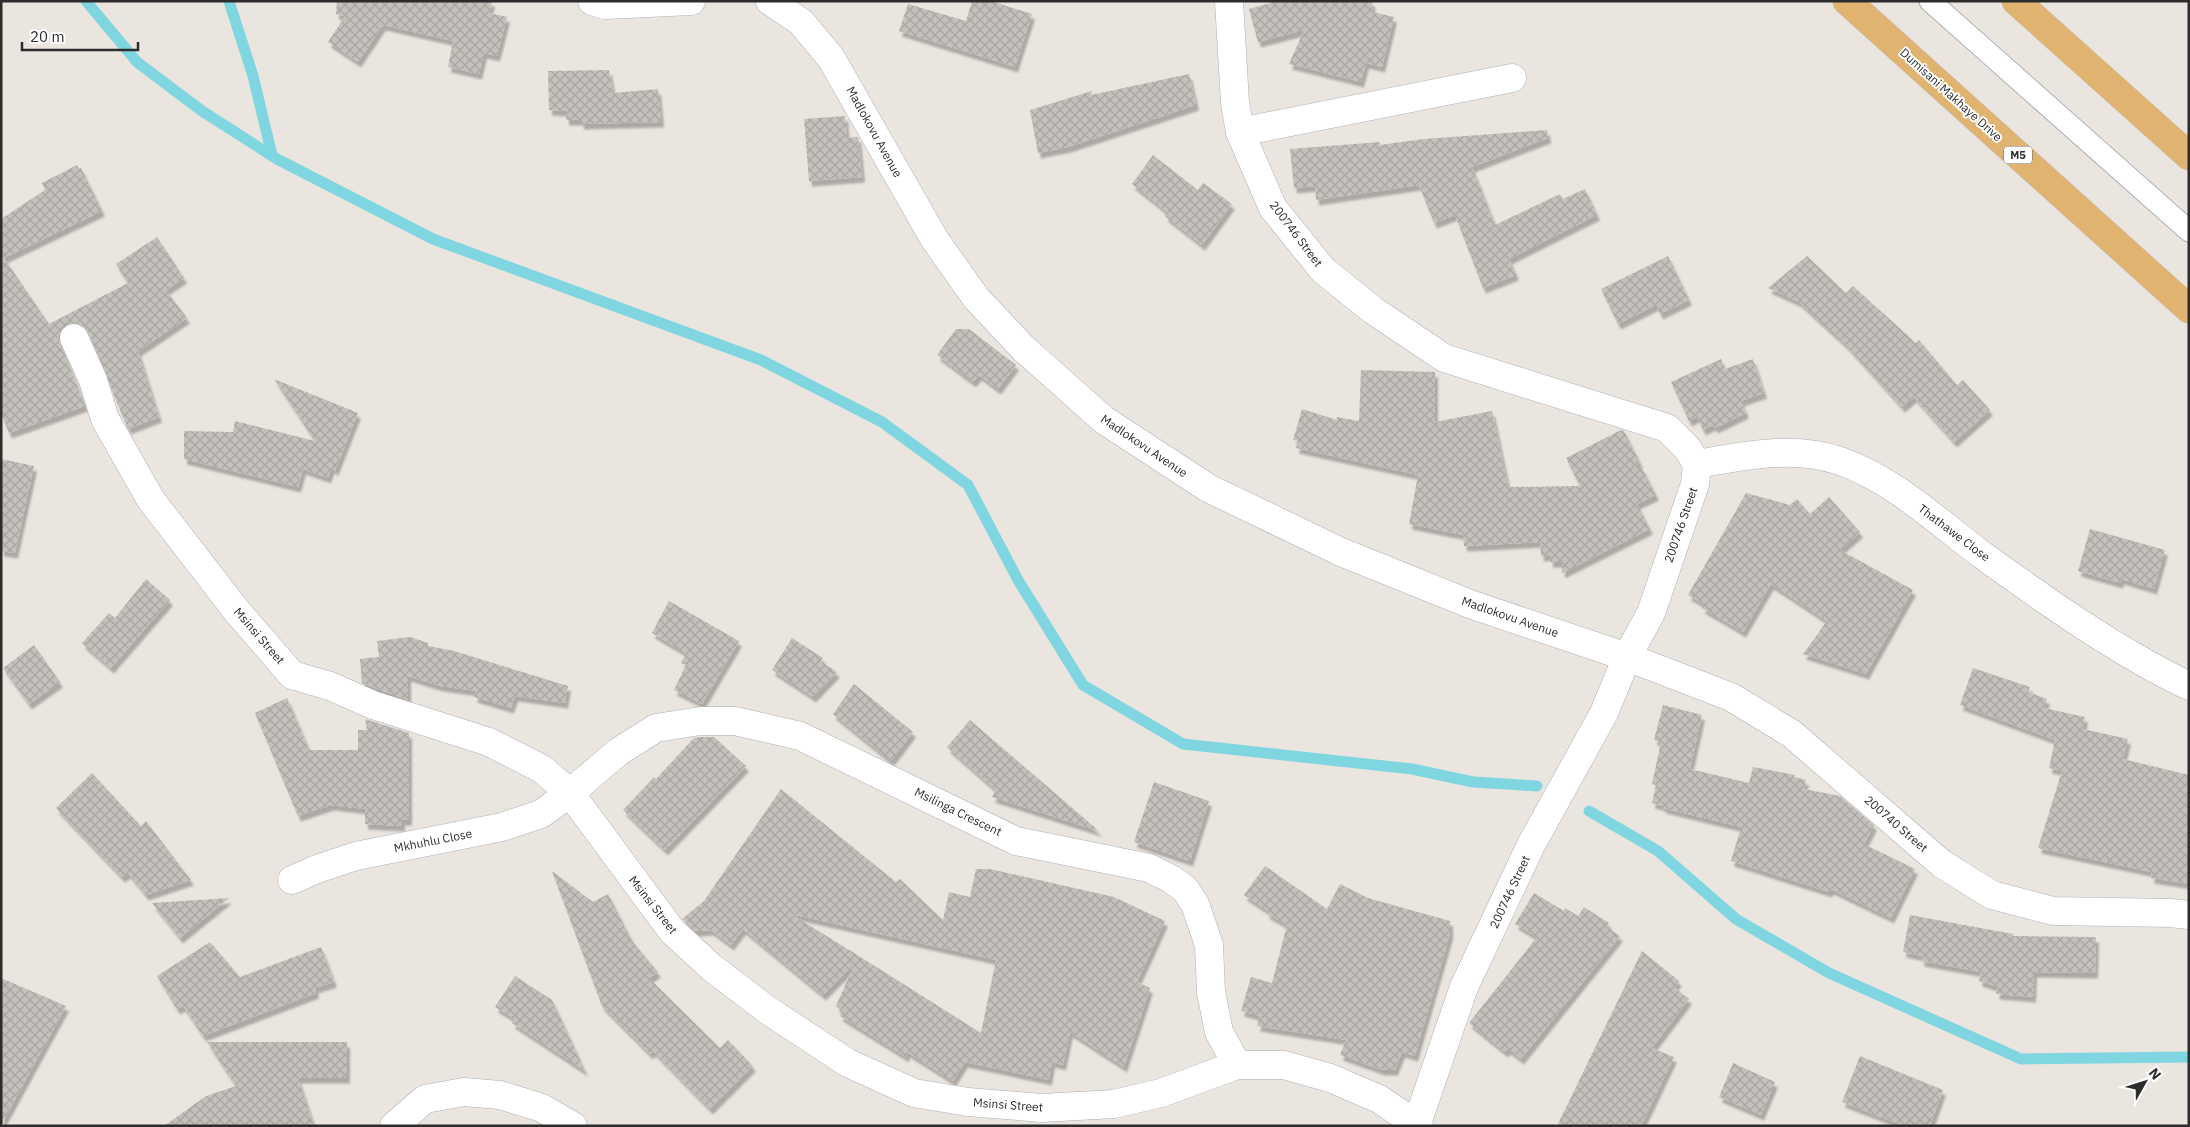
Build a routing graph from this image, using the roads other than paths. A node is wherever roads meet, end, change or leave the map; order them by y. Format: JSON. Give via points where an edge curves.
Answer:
{"nodes":[{"id":1,"x":592,"y":1,"type":"edge"},
{"id":2,"x":691,"y":1,"type":"edge"},
{"id":3,"x":770,"y":1,"type":"edge"},
{"id":4,"x":1229,"y":1,"type":"edge"},
{"id":5,"x":1847,"y":1,"type":"edge"},
{"id":6,"x":1930,"y":1,"type":"edge"},
{"id":7,"x":2016,"y":1,"type":"edge"},
{"id":8,"x":1512,"y":78,"type":"dead end"},
{"id":9,"x":1240,"y":132,"type":"junction"},
{"id":10,"x":2189,"y":156,"type":"edge"},
{"id":11,"x":2189,"y":231,"type":"edge"},
{"id":12,"x":2189,"y":309,"type":"edge"},
{"id":13,"x":74,"y":338,"type":"dead end"},
{"id":14,"x":1697,"y":464,"type":"junction"},
{"id":15,"x":1627,"y":657,"type":"junction"},
{"id":16,"x":2189,"y":686,"type":"edge"},
{"id":17,"x":570,"y":793,"type":"junction"},
{"id":18,"x":292,"y":880,"type":"dead end"},
{"id":19,"x":2189,"y":915,"type":"edge"},
{"id":20,"x":1237,"y":1065,"type":"junction"},
{"id":21,"x":1417,"y":1125,"type":"edge"},
{"id":22,"x":394,"y":1126,"type":"edge"},
{"id":23,"x":573,"y":1126,"type":"edge"}],
"edges":[{"from":1,"to":2,"type":"street","via":[[605,5]]},
{"from":3,"to":15,"type":"street","name":"Madlokovu Avenue","via":[[801,22],[831,58],[935,240],[976,298],[1024,349],[1104,420],[1208,488],[1341,552],[1470,604]]},
{"from":4,"to":9,"type":"street","name":"200746 Street","via":[[1235,103]]},
{"from":5,"to":12,"type":"main road","name":"Dumisani Makhaye Drive","number":"M5"},
{"from":6,"to":11,"type":"lane"},
{"from":7,"to":10,"type":"main road"},
{"from":8,"to":9,"type":"street"},
{"from":9,"to":14,"type":"street","name":"200746 Street","via":[[1273,208],[1322,270],[1374,311],[1444,358],[1667,428],[1687,448]]},
{"from":13,"to":17,"type":"street","name":"Msinsi Street","via":[[93,380],[104,419],[151,500],[236,610],[292,675],[489,742],[542,769]]},
{"from":14,"to":15,"type":"street","name":"200746 Street","via":[[1695,484],[1651,613]]},
{"from":14,"to":16,"type":"street","name":"Thathawe Close","via":[[1756,453],[1801,454],[1839,461],[1890,485],[2026,587],[2095,632]]},
{"from":15,"to":19,"type":"street","name":"200740 Street","via":[[1731,697],[1792,734],[1942,864],[1992,895],[2053,912]]},
{"from":15,"to":21,"type":"street","name":"200746 Street","via":[[1604,713],[1531,846],[1464,987]]},
{"from":17,"to":18,"type":"street","name":"Mkhuhlu Close","via":[[541,814],[502,827],[356,856]]},
{"from":17,"to":20,"type":"street","name":"Msinsi Street","via":[[672,931],[711,967],[766,1010],[848,1063],[914,1093],[968,1102],[1042,1108],[1114,1104],[1162,1094]]},
{"from":17,"to":20,"type":"street","name":"Msilinga Crescent","via":[[618,752],[656,728],[700,721],[735,721],[800,736],[1016,841],[1149,868],[1185,889],[1195,904],[1209,945],[1211,992],[1219,1032]]},
{"from":20,"to":21,"type":"street","name":"Msinsi Street","via":[[1284,1065],[1330,1078],[1379,1099]]},
{"from":22,"to":23,"type":"street","via":[[425,1099],[464,1092],[500,1095],[542,1108]]}]}
